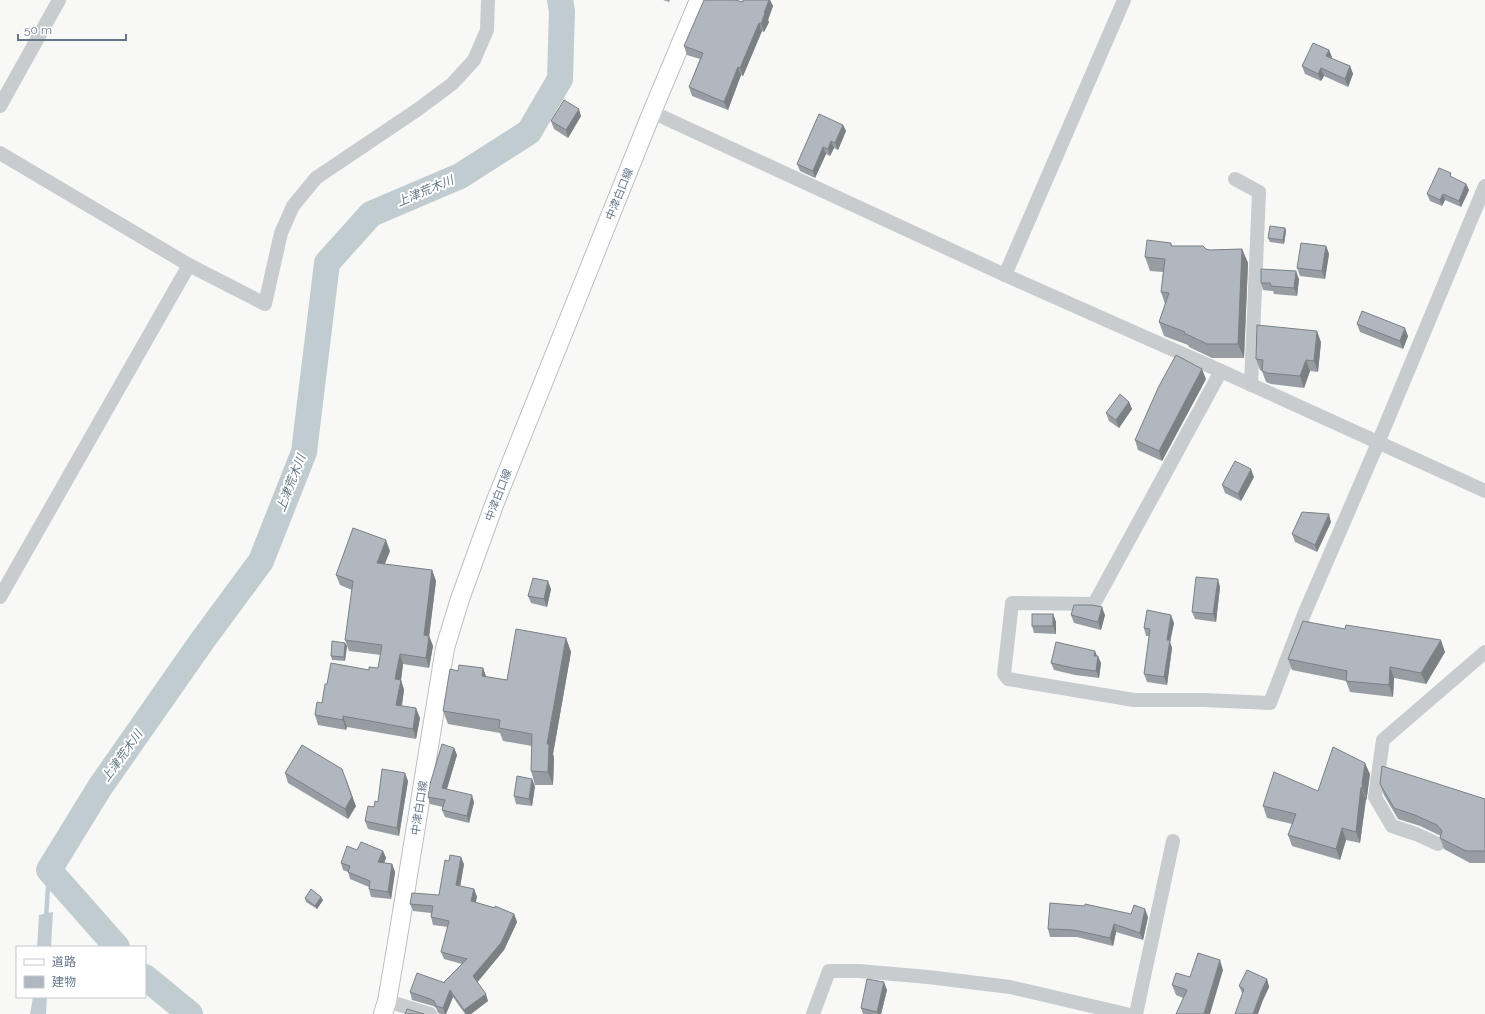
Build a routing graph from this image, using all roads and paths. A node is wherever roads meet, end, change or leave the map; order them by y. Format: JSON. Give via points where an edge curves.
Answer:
{"nodes":[{"id":1,"x":59,"y":0,"type":"edge"},
{"id":2,"x":488,"y":0,"type":"edge"},
{"id":3,"x":699,"y":0,"type":"edge"},
{"id":4,"x":1124,"y":0,"type":"edge"},
{"id":5,"x":0,"y":106,"type":"edge"},
{"id":6,"x":652,"y":112,"type":"junction"},
{"id":7,"x":0,"y":153,"type":"edge"},
{"id":8,"x":1236,"y":179,"type":"dead end"},
{"id":9,"x":1485,"y":186,"type":"edge"},
{"id":10,"x":189,"y":265,"type":"junction"},
{"id":11,"x":1005,"y":275,"type":"junction"},
{"id":12,"x":1221,"y":371,"type":"junction"},
{"id":13,"x":1251,"y":385,"type":"junction"},
{"id":14,"x":1378,"y":443,"type":"junction"},
{"id":15,"x":1485,"y":492,"type":"edge"},
{"id":16,"x":0,"y":597,"type":"edge"},
{"id":17,"x":1485,"y":652,"type":"edge"},
{"id":18,"x":1174,"y":841,"type":"dead end"},
{"id":19,"x":1438,"y":844,"type":"dead end"},
{"id":20,"x":385,"y":1007,"type":"edge"},
{"id":21,"x":430,"y":1014,"type":"edge"},
{"id":22,"x":813,"y":1014,"type":"edge"},
{"id":23,"x":1126,"y":1014,"type":"edge"},
{"id":24,"x":1136,"y":1014,"type":"edge"}],
"edges":[{"from":1,"to":5,"type":"street"},
{"from":2,"to":10,"type":"street","via":[[487,30],[474,60],[452,84],[418,110],[316,178],[293,206],[281,232],[265,304]]},
{"from":3,"to":6,"type":"main road","name":"中津白口線"},
{"from":4,"to":11,"type":"street"},
{"from":6,"to":11,"type":"street"},
{"from":6,"to":20,"type":"main road","name":"中津白口線","via":[[494,505],[445,648]]},
{"from":7,"to":10,"type":"street"},
{"from":8,"to":13,"type":"street","via":[[1259,192],[1250,254]]},
{"from":9,"to":14,"type":"street"},
{"from":10,"to":16,"type":"street"},
{"from":11,"to":12,"type":"street"},
{"from":12,"to":13,"type":"street"},
{"from":12,"to":14,"type":"street","via":[[1094,604],[1012,603],[1004,674],[1008,679],[1134,700],[1270,703],[1305,612]]},
{"from":13,"to":14,"type":"street"},
{"from":14,"to":15,"type":"street"},
{"from":17,"to":19,"type":"street","via":[[1384,740],[1375,797],[1392,826]]},
{"from":18,"to":24,"type":"street"},
{"from":20,"to":21,"type":"street"},
{"from":22,"to":23,"type":"street","via":[[829,971],[920,976],[1010,987]]}]}
